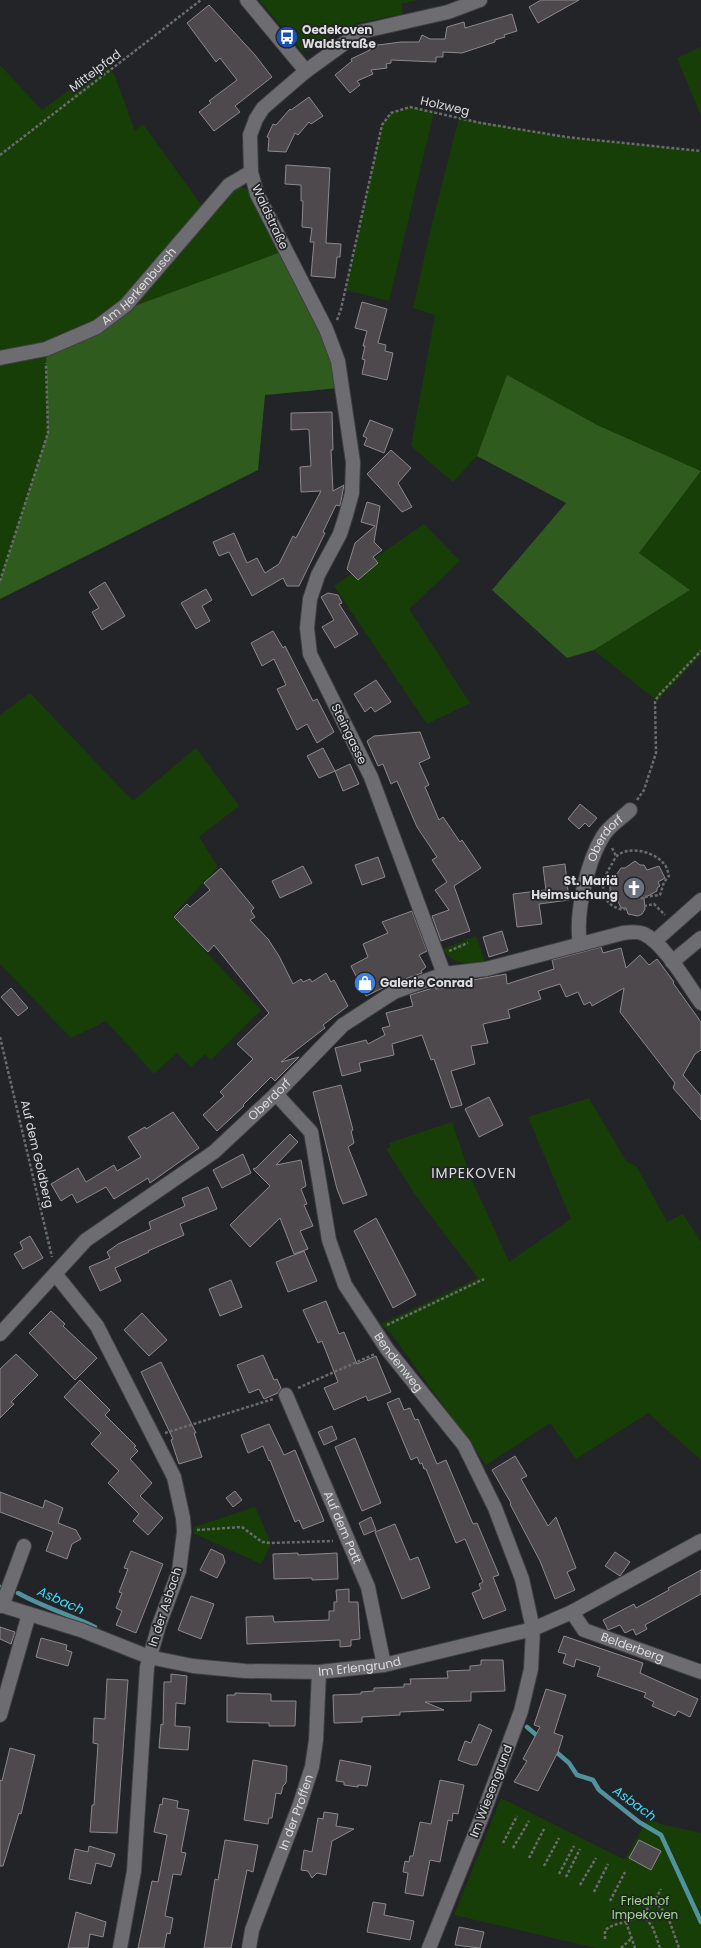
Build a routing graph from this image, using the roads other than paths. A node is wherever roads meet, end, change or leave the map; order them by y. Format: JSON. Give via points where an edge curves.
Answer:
{"nodes":[{"id":1,"x":247,"y":0,"type":"edge"},
{"id":2,"x":480,"y":0,"type":"edge"},
{"id":3,"x":306,"y":71,"type":"junction"},
{"id":4,"x":251,"y":172,"type":"junction"},
{"id":5,"x":0,"y":358,"type":"edge"},
{"id":6,"x":352,"y":493,"type":"joint"},
{"id":7,"x":630,"y":810,"type":"road end"},
{"id":8,"x":701,"y":900,"type":"edge"},
{"id":9,"x":701,"y":938,"type":"edge"},
{"id":10,"x":654,"y":941,"type":"junction"},
{"id":11,"x":580,"y":944,"type":"junction"},
{"id":12,"x":672,"y":962,"type":"junction"},
{"id":13,"x":444,"y":974,"type":"junction"},
{"id":14,"x":701,"y":1003,"type":"edge"},
{"id":15,"x":276,"y":1094,"type":"junction"},
{"id":16,"x":56,"y":1274,"type":"junction"},
{"id":17,"x":0,"y":1334,"type":"edge"},
{"id":18,"x":286,"y":1395,"type":"dead end"},
{"id":19,"x":701,"y":1541,"type":"edge"},
{"id":20,"x":24,"y":1546,"type":"dead end"},
{"id":21,"x":1,"y":1605,"type":"edge"},
{"id":22,"x":572,"y":1612,"type":"junction"},
{"id":23,"x":28,"y":1614,"type":"junction"},
{"id":24,"x":533,"y":1629,"type":"junction"},
{"id":25,"x":149,"y":1657,"type":"junction"},
{"id":26,"x":384,"y":1665,"type":"junction"},
{"id":27,"x":318,"y":1672,"type":"junction"},
{"id":28,"x":701,"y":1672,"type":"edge"},
{"id":29,"x":0,"y":1715,"type":"edge"},
{"id":30,"x":120,"y":1948,"type":"edge"},
{"id":31,"x":249,"y":1948,"type":"edge"},
{"id":32,"x":429,"y":1948,"type":"edge"}],
"edges":[{"from":1,"to":3,"type":"street"},
{"from":2,"to":3,"type":"street","name":"Waldstraße","via":[[448,12],[360,32]]},
{"from":3,"to":4,"type":"street","name":"Waldstraße","via":[[263,108],[256,119],[250,135]]},
{"from":4,"to":5,"type":"street","name":"Am Herkenbusch","via":[[229,185],[126,305],[97,327],[46,349]]},
{"from":4,"to":6,"type":"street","name":"Waldstraße","via":[[257,194],[326,329],[338,361],[353,462]]},
{"from":6,"to":13,"type":"street","name":"Steingasse","via":[[340,534],[318,575],[310,599],[307,628],[310,654],[371,777]]},
{"from":7,"to":11,"type":"street","name":"Oberdorf","via":[[604,835],[592,857],[579,921]]},
{"from":8,"to":10,"type":"street"},
{"from":9,"to":12,"type":"street"},
{"from":10,"to":11,"type":"street","name":"Oberdorf","via":[[644,934],[634,932]]},
{"from":10,"to":12,"type":"street"},
{"from":11,"to":13,"type":"street","name":"Oberdorf","via":[[486,969]]},
{"from":12,"to":14,"type":"street"},
{"from":13,"to":15,"type":"street","name":"Oberdorf","via":[[394,992],[343,1025]]},
{"from":15,"to":16,"type":"street","name":"Oberdorf","via":[[214,1152],[86,1240]]},
{"from":15,"to":24,"type":"street","name":"Bendenweg","via":[[310,1132],[329,1240],[345,1285],[374,1331],[464,1445],[496,1508],[522,1579]]},
{"from":16,"to":17,"type":"street","name":"Oberdorf"},
{"from":16,"to":25,"type":"street","name":"In der Asbach","via":[[97,1326],[174,1477],[184,1532],[179,1570]]},
{"from":18,"to":26,"type":"street","name":"Auf dem Patt","via":[[368,1587]]},
{"from":19,"to":22,"type":"street","name":"Im Erlengrund"},
{"from":20,"to":21,"type":"street","name":"Im Erlengrund"},
{"from":21,"to":23,"type":"street","name":"Im Erlengrund"},
{"from":22,"to":24,"type":"street","name":"Im Erlengrund"},
{"from":22,"to":28,"type":"street","name":"Belderberg","via":[[584,1630]]},
{"from":23,"to":25,"type":"street","name":"Im Erlengrund","via":[[81,1630]]},
{"from":23,"to":29,"type":"street"},
{"from":24,"to":26,"type":"street","name":"Im Erlengrund"},
{"from":24,"to":32,"type":"street","name":"Im Wiesengrund","via":[[530,1669],[521,1711]]},
{"from":25,"to":27,"type":"street","name":"Im Erlengrund","via":[[193,1666],[245,1671]]},
{"from":25,"to":30,"type":"street","name":"In der Asbach","via":[[134,1871]]},
{"from":26,"to":27,"type":"street","name":"Im Erlengrund"},
{"from":27,"to":31,"type":"street","name":"In der Proffen","via":[[316,1740],[312,1767],[252,1930]]}]}
